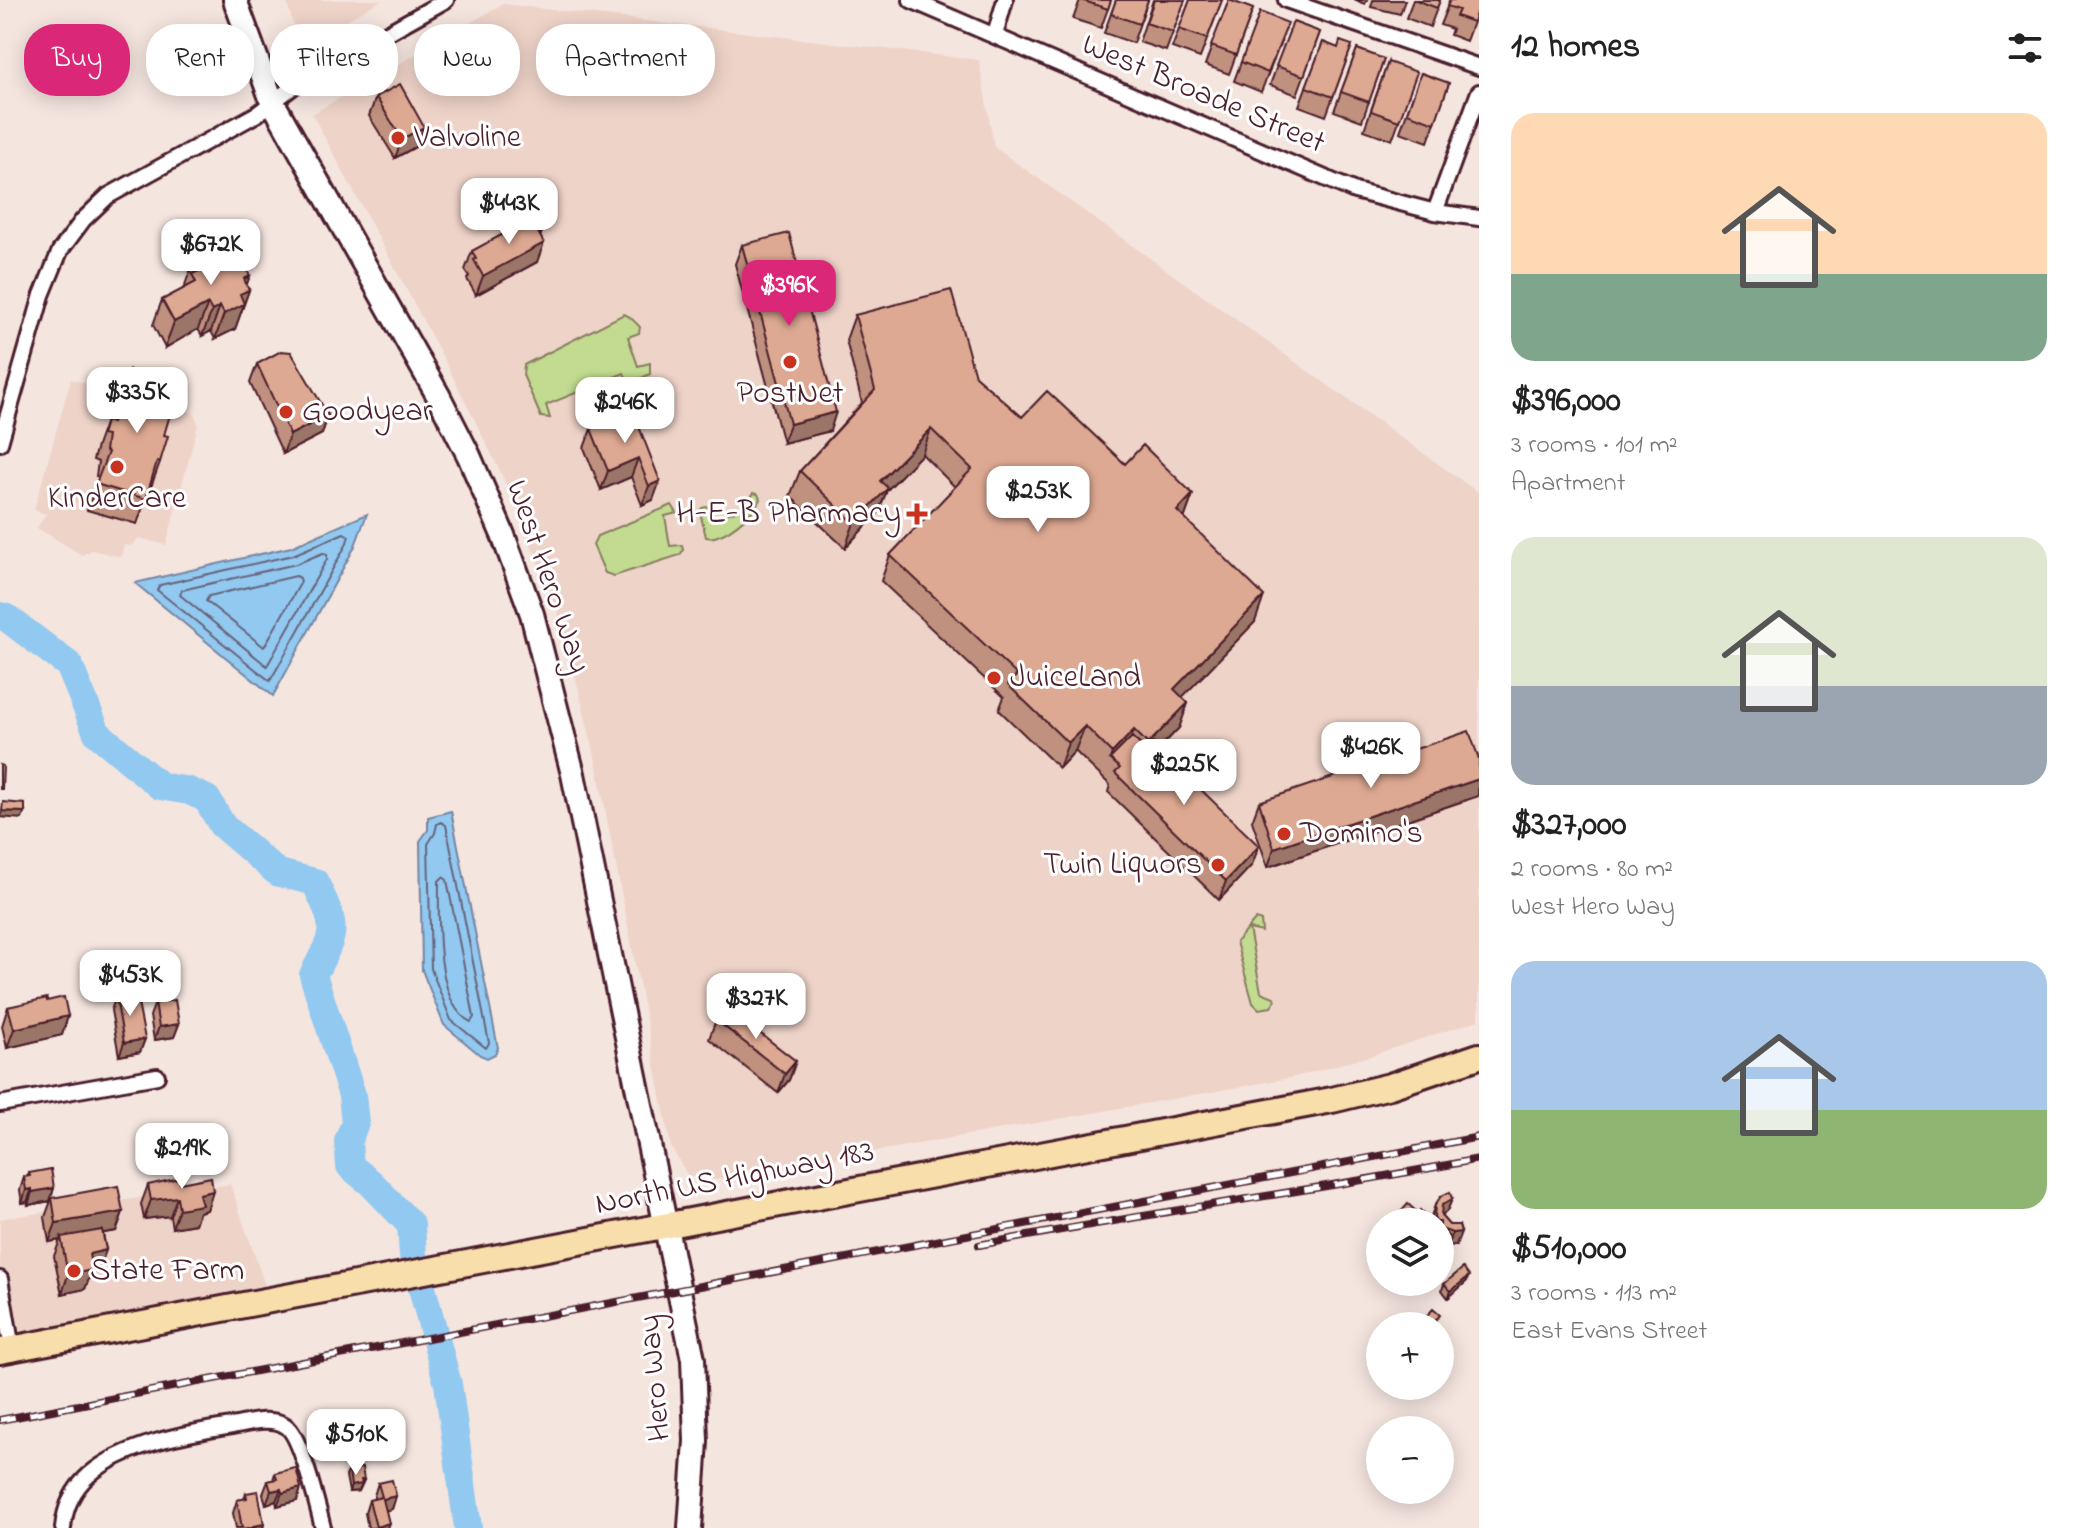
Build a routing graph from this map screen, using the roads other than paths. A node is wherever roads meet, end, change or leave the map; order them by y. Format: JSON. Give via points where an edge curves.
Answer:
{"nodes":[{"id":1,"x":235,"y":0,"type":"edge"},
{"id":2,"x":446,"y":0,"type":"edge"},
{"id":3,"x":911,"y":0,"type":"edge"},
{"id":4,"x":1005,"y":0,"type":"edge"},
{"id":5,"x":1286,"y":0,"type":"edge"},
{"id":6,"x":995,"y":35,"type":"junction"},
{"id":7,"x":1479,"y":67,"type":"edge"},
{"id":8,"x":1479,"y":92,"type":"edge"},
{"id":9,"x":272,"y":101,"type":"junction"},
{"id":10,"x":1435,"y":212,"type":"junction"},
{"id":11,"x":1479,"y":218,"type":"edge"},
{"id":12,"x":0,"y":443,"type":"edge"},
{"id":13,"x":1479,"y":1056,"type":"edge"},
{"id":14,"x":157,"y":1076,"type":"dead end"},
{"id":15,"x":0,"y":1104,"type":"edge"},
{"id":16,"x":666,"y":1224,"type":"junction"},
{"id":17,"x":0,"y":1279,"type":"edge"},
{"id":18,"x":6,"y":1350,"type":"edge"},
{"id":19,"x":63,"y":1528,"type":"edge"},
{"id":20,"x":323,"y":1528,"type":"edge"},
{"id":21,"x":690,"y":1528,"type":"edge"}],
"edges":[{"from":1,"to":9,"type":"main road","name":"West Hero Way"},
{"from":2,"to":9,"type":"street"},
{"from":3,"to":6,"type":"street","name":"West Broade Street"},
{"from":4,"to":6,"type":"street"},
{"from":5,"to":7,"type":"street"},
{"from":6,"to":10,"type":"street","name":"West Broade Street","via":[[1355,191]]},
{"from":8,"to":10,"type":"street"},
{"from":9,"to":12,"type":"street","via":[[108,196],[83,220],[60,251],[42,295]]},
{"from":9,"to":16,"type":"main road","name":"West Hero Way","via":[[439,397],[503,535],[532,614],[573,774]]},
{"from":10,"to":11,"type":"street","name":"West Broade Street"},
{"from":13,"to":16,"type":"main road","name":"North US Highway 183","via":[[1332,1100]]},
{"from":14,"to":15,"type":"street"},
{"from":16,"to":18,"type":"main road","name":"North US Highway 183"},
{"from":16,"to":21,"type":"main road","name":"Hero Way","via":[[693,1359],[696,1441]]},
{"from":17,"to":18,"type":"street"},
{"from":19,"to":20,"type":"street","via":[[67,1505],[102,1465],[181,1434],[266,1421],[287,1426],[299,1443]]}]}
